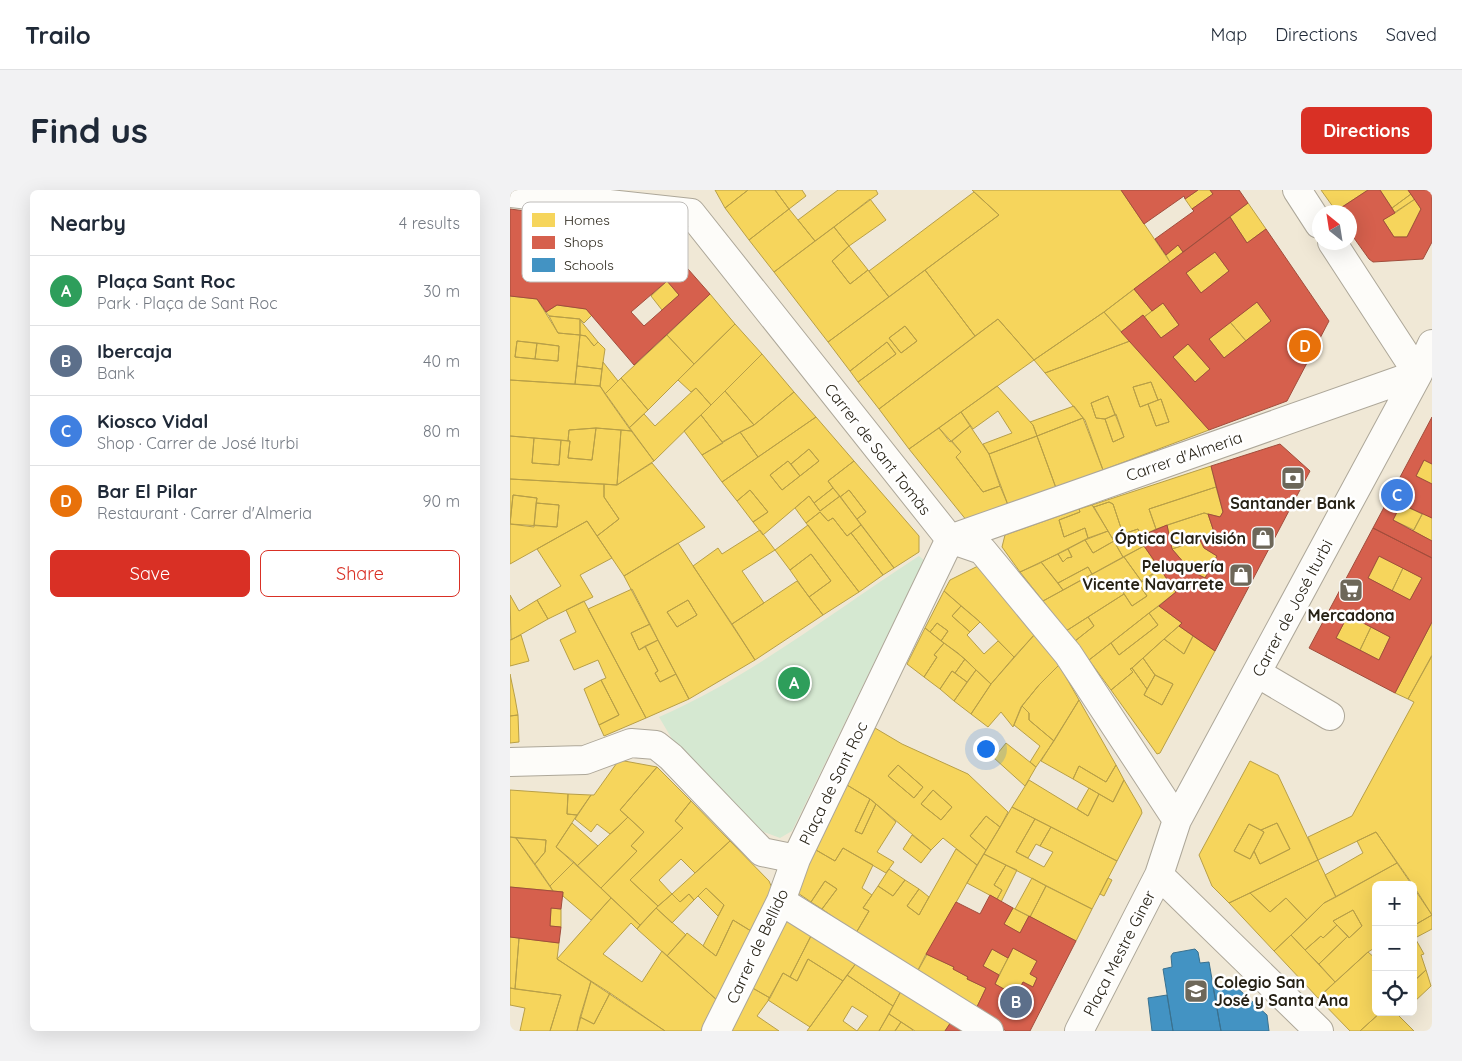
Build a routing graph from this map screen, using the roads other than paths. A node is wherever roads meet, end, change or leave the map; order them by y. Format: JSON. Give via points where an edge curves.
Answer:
{"nodes":[{"id":1,"x":1297,"y":190,"type":"edge"},
{"id":2,"x":510,"y":193,"type":"edge"},
{"id":3,"x":691,"y":201,"type":"edge"},
{"id":4,"x":1312,"y":212,"type":"edge"},
{"id":5,"x":1337,"y":250,"type":"edge"},
{"id":6,"x":1432,"y":344,"type":"edge"},
{"id":7,"x":1418,"y":374,"type":"junction"},
{"id":8,"x":950,"y":539,"type":"junction"},
{"id":9,"x":1257,"y":673,"type":"junction"},
{"id":10,"x":1330,"y":716,"type":"dead end"},
{"id":11,"x":510,"y":762,"type":"edge"},
{"id":12,"x":1177,"y":820,"type":"junction"},
{"id":13,"x":796,"y":859,"type":"junction"},
{"id":14,"x":1159,"y":875,"type":"junction"},
{"id":15,"x":780,"y":900,"type":"junction"},
{"id":16,"x":716,"y":1031,"type":"edge"},
{"id":17,"x":989,"y":1031,"type":"edge"},
{"id":18,"x":1079,"y":1031,"type":"edge"},
{"id":19,"x":1318,"y":1031,"type":"edge"}],
"edges":[{"from":1,"to":4,"type":"street"},
{"from":2,"to":3,"type":"street","name":"Carrer de Sant Tomàs"},
{"from":3,"to":8,"type":"street","name":"Carrer de Sant Tomàs"},
{"from":5,"to":7,"type":"street"},
{"from":6,"to":7,"type":"street","name":"Carrer de José Iturbi"},
{"from":7,"to":8,"type":"street","name":"Carrer d'Almeria"},
{"from":7,"to":9,"type":"street","name":"Carrer de José Iturbi"},
{"from":8,"to":12,"type":"street","via":[[982,550],[1068,654]]},
{"from":8,"to":13,"type":"street","name":"Plaça de Sant Roc"},
{"from":9,"to":10,"type":"street"},
{"from":9,"to":12,"type":"street","name":"Carrer de José Iturbi"},
{"from":11,"to":13,"type":"street","name":"Plaça de Sant Roc","via":[[585,760],[630,743],[656,745],[762,852]]},
{"from":12,"to":14,"type":"street","name":"Carrer de José Iturbi"},
{"from":13,"to":15,"type":"street","name":"Carrer de Bellido"},
{"from":14,"to":18,"type":"street","name":"Plaça Mestre Giner"},
{"from":14,"to":19,"type":"street"},
{"from":15,"to":16,"type":"street","name":"Carrer de Bellido"},
{"from":15,"to":17,"type":"street"}]}
